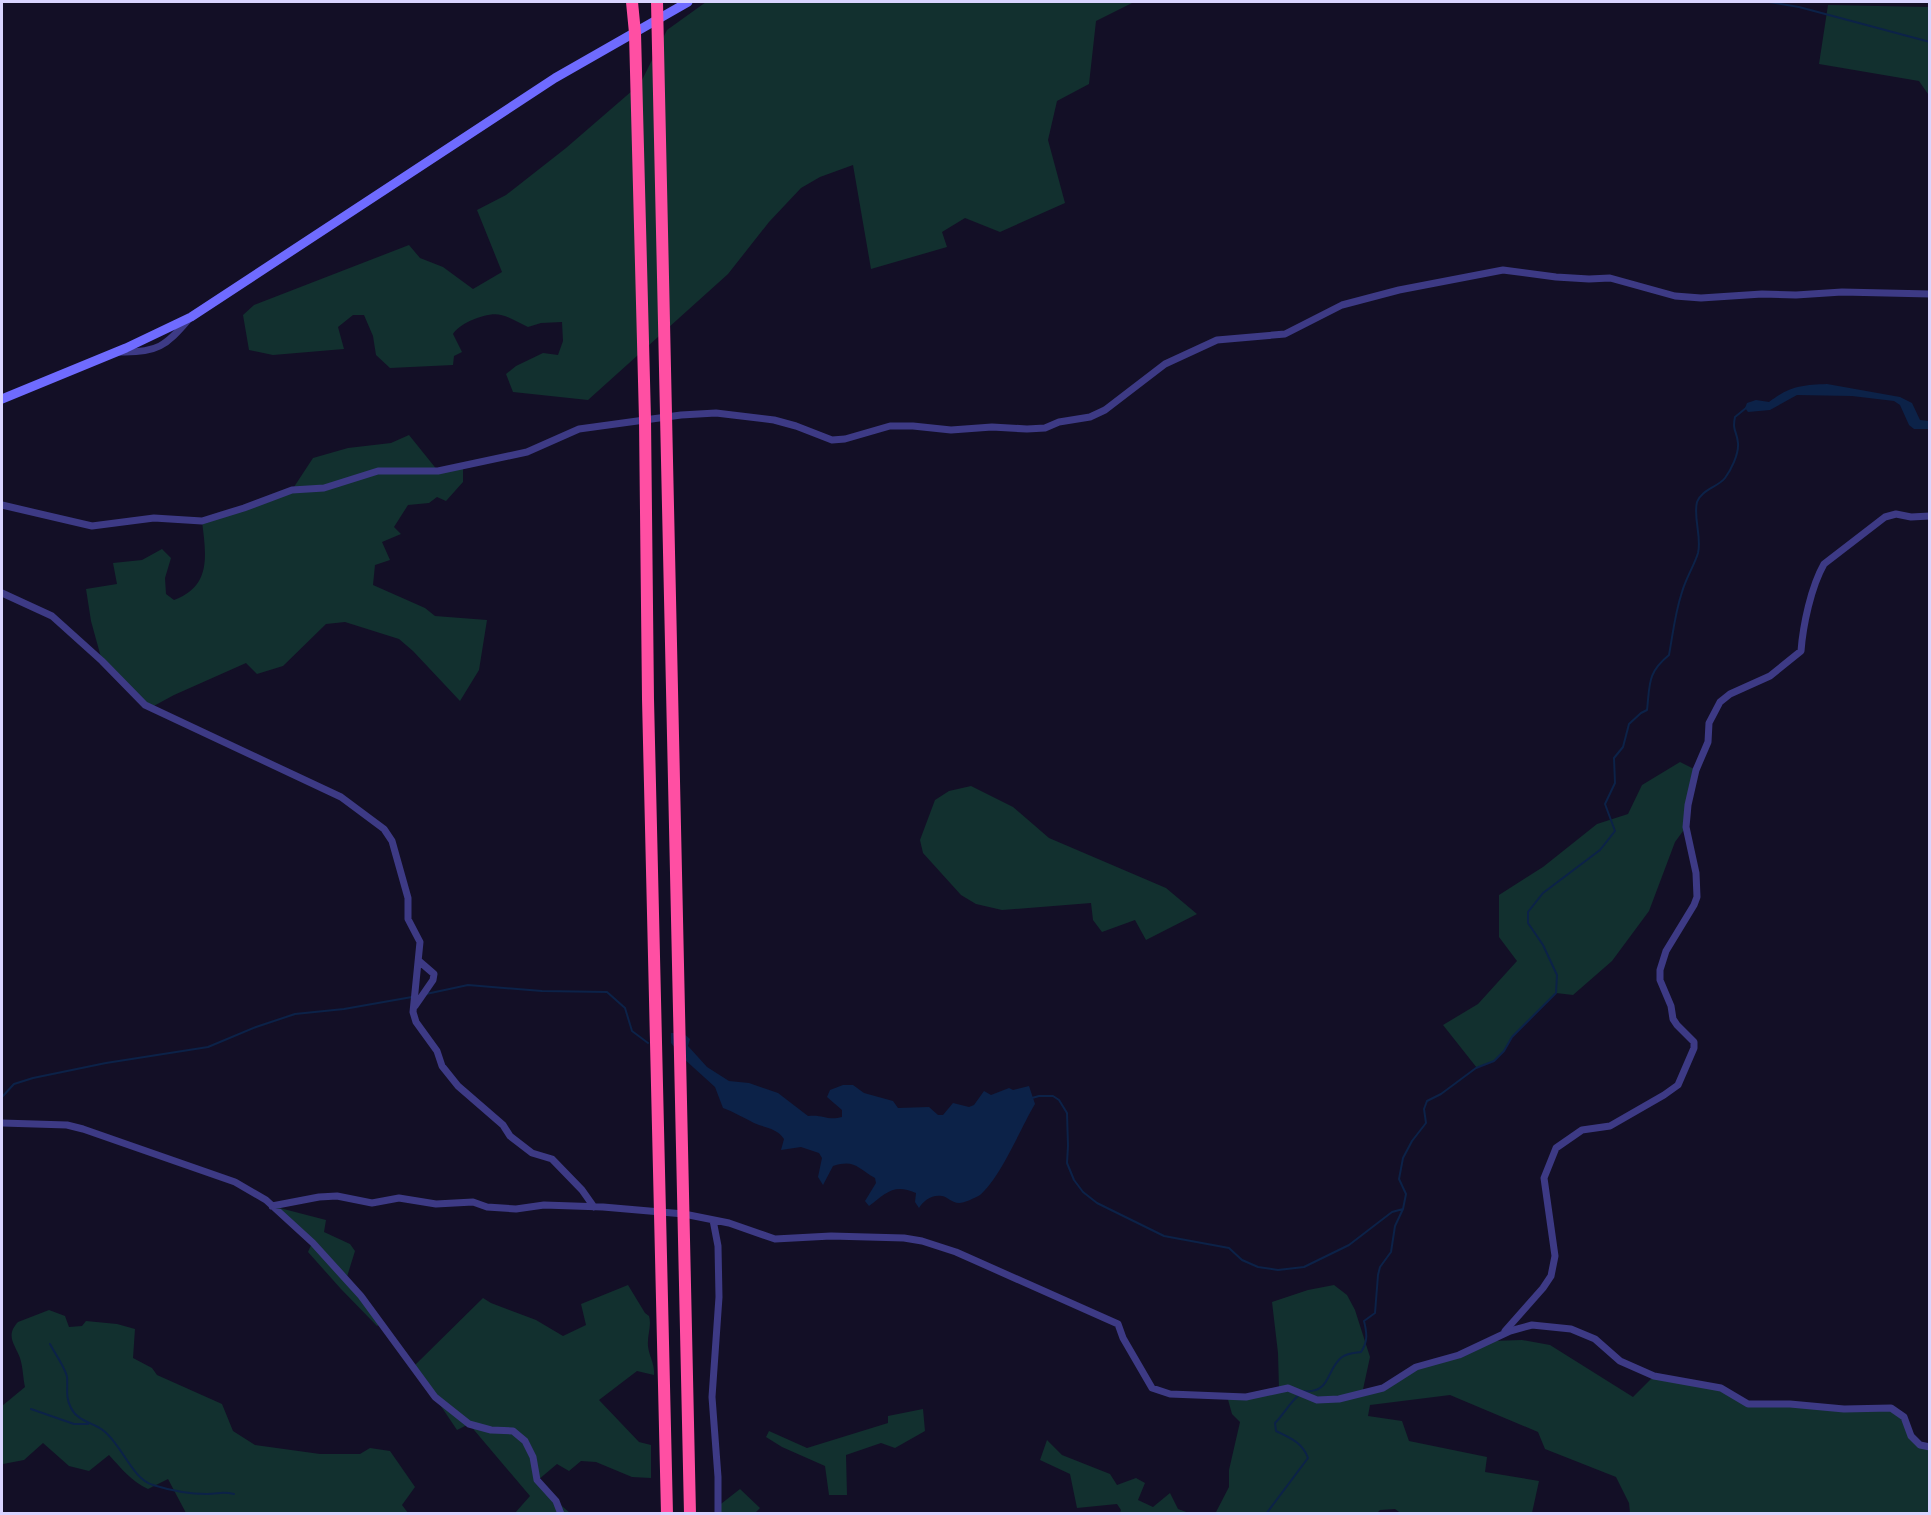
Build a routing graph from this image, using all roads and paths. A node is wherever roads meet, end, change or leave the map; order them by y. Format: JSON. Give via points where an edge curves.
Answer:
{"nodes":[{"id":1,"x":632,"y":2,"type":"edge"},
{"id":2,"x":657,"y":2,"type":"edge"},
{"id":3,"x":688,"y":2,"type":"edge"},
{"id":4,"x":659,"y":18,"type":"junction"},
{"id":5,"x":635,"y":33,"type":"junction"},
{"id":6,"x":1929,"y":294,"type":"edge"},
{"id":7,"x":2,"y":399,"type":"edge"},
{"id":8,"x":666,"y":417,"type":"junction"},
{"id":9,"x":645,"y":419,"type":"junction"},
{"id":10,"x":2,"y":505,"type":"edge"},
{"id":11,"x":1929,"y":516,"type":"edge"},
{"id":12,"x":2,"y":593,"type":"edge"},
{"id":13,"x":419,"y":961,"type":"junction"},
{"id":14,"x":414,"y":1008,"type":"junction"},
{"id":15,"x":2,"y":1123,"type":"edge"},
{"id":16,"x":272,"y":1206,"type":"junction"},
{"id":17,"x":594,"y":1207,"type":"junction"},
{"id":18,"x":660,"y":1211,"type":"junction"},
{"id":19,"x":684,"y":1214,"type":"junction"},
{"id":20,"x":713,"y":1220,"type":"junction"},
{"id":21,"x":1501,"y":1336,"type":"junction"},
{"id":22,"x":1929,"y":1446,"type":"edge"},
{"id":23,"x":561,"y":1514,"type":"edge"},
{"id":24,"x":667,"y":1514,"type":"edge"},
{"id":25,"x":690,"y":1514,"type":"edge"},
{"id":26,"x":718,"y":1514,"type":"edge"}],
"edges":[{"from":1,"to":5,"type":"highway"},
{"from":2,"to":4,"type":"highway"},
{"from":3,"to":4,"type":"street"},
{"from":4,"to":5,"type":"street"},
{"from":4,"to":8,"type":"highway"},
{"from":5,"to":7,"type":"street","via":[[555,78],[191,317]]},
{"from":5,"to":9,"type":"highway"},
{"from":6,"to":8,"type":"street","via":[[1842,292],[1692,297],[1610,278],[1556,277],[1503,270],[1342,305],[1285,334],[1217,340],[1165,364],[1105,410],[1045,428],[951,430],[890,426],[832,440],[774,420],[716,412]]},
{"from":8,"to":9,"type":"street"},
{"from":8,"to":19,"type":"highway"},
{"from":9,"to":10,"type":"street","via":[[579,429],[527,452],[438,471],[378,471],[324,488],[292,490],[202,521],[154,519],[92,525]]},
{"from":9,"to":18,"type":"highway"},
{"from":11,"to":21,"type":"street","via":[[1886,517],[1824,564],[1802,635],[1801,651],[1770,676],[1730,694],[1713,712],[1708,742],[1696,770],[1686,827],[1697,897],[1666,951],[1660,970],[1673,1019],[1694,1042],[1694,1048],[1678,1085],[1610,1126],[1582,1130],[1556,1148],[1544,1178],[1555,1256],[1551,1276]]},
{"from":12,"to":13,"type":"street","via":[[52,616],[145,705],[341,797],[384,829],[392,842],[408,898],[408,920],[420,942]]},
{"from":13,"to":14,"type":"street"},
{"from":13,"to":14,"type":"street","via":[[434,974]]},
{"from":14,"to":17,"type":"street","via":[[416,1022],[458,1086],[503,1125],[510,1136],[532,1153],[552,1159]]},
{"from":15,"to":16,"type":"street","via":[[83,1129],[235,1182]]},
{"from":16,"to":17,"type":"street","via":[[337,1196],[372,1203],[399,1198],[516,1209],[544,1205]]},
{"from":16,"to":23,"type":"street","via":[[313,1243],[361,1296],[435,1397],[469,1424],[513,1431],[525,1441],[537,1480],[556,1501]]},
{"from":17,"to":18,"type":"street"},
{"from":18,"to":19,"type":"street"},
{"from":18,"to":24,"type":"highway"},
{"from":19,"to":20,"type":"street"},
{"from":19,"to":25,"type":"highway"},
{"from":20,"to":21,"type":"street","via":[[775,1239],[904,1238],[956,1252],[1118,1324],[1152,1388],[1170,1394],[1246,1397],[1288,1388],[1317,1400],[1340,1400],[1383,1388],[1416,1367],[1459,1355]]},
{"from":20,"to":26,"type":"street","via":[[719,1297],[712,1397]]},
{"from":21,"to":22,"type":"street","via":[[1532,1325],[1570,1329],[1596,1339],[1620,1361],[1654,1376],[1721,1388],[1748,1404],[1891,1408],[1904,1417],[1911,1436],[1920,1445]]}]}
